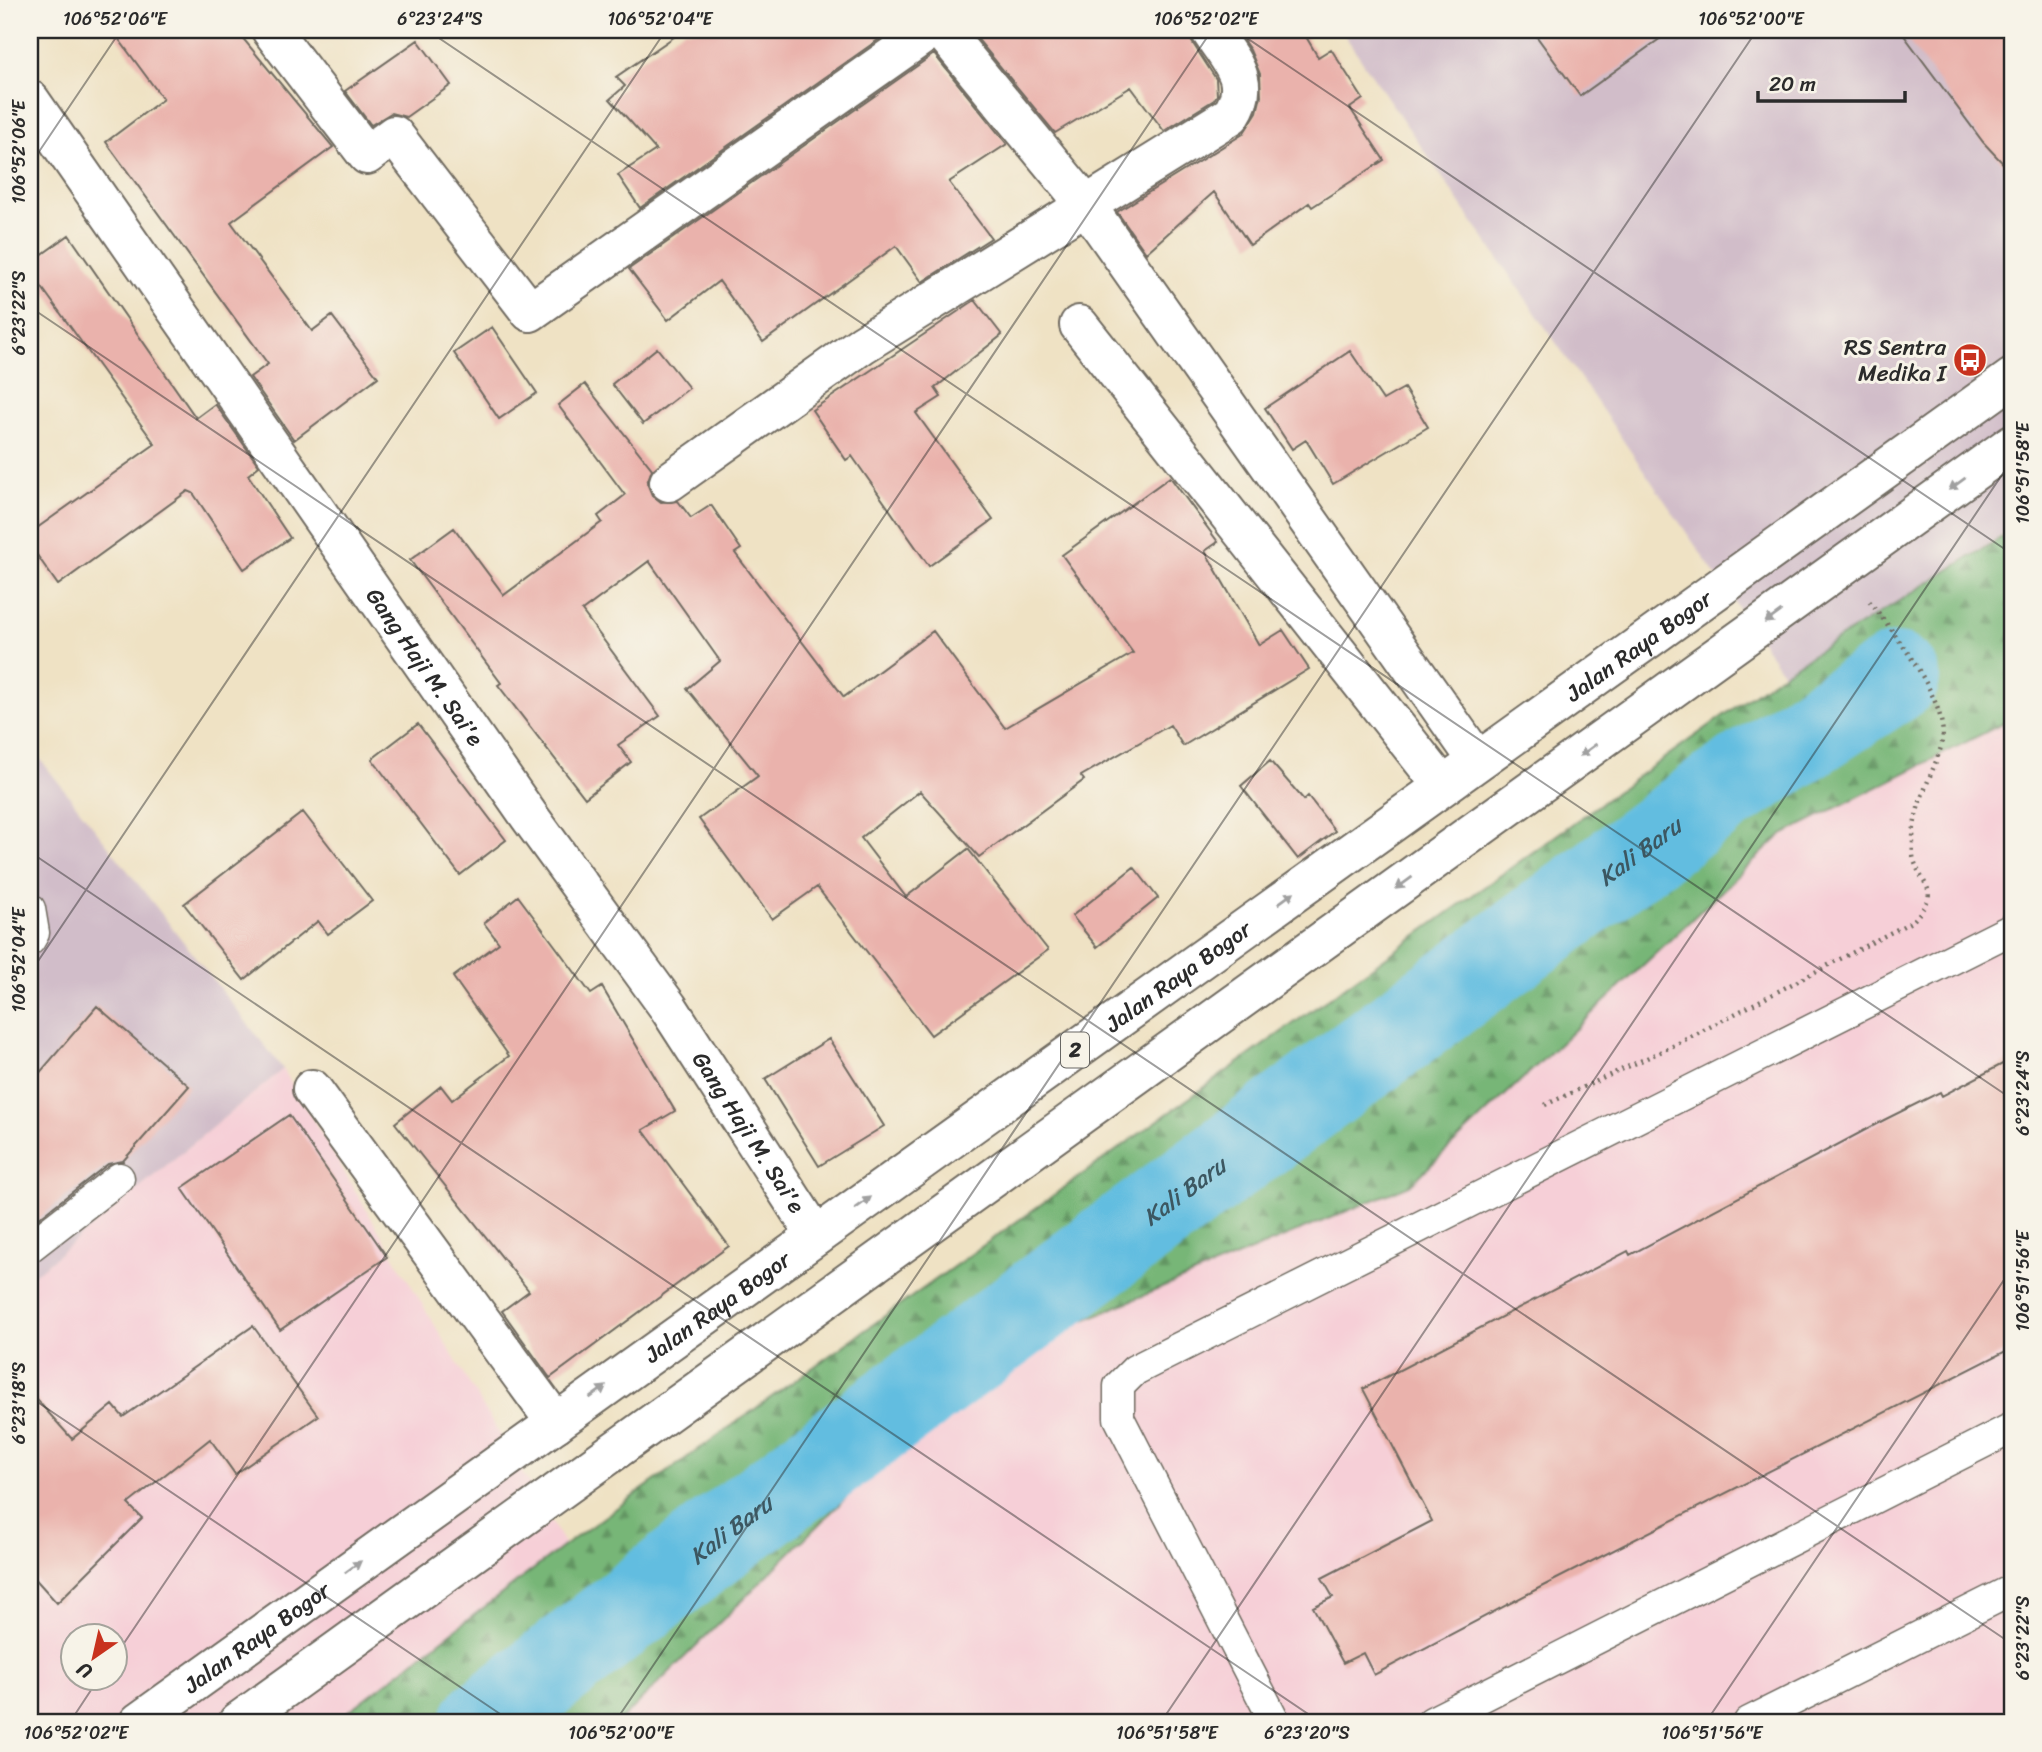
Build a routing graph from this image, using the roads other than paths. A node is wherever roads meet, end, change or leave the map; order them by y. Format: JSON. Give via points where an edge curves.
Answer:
{"nodes":[{"id":1,"x":271,"y":30,"type":"edge"},
{"id":2,"x":930,"y":30,"type":"edge"},
{"id":3,"x":942,"y":30,"type":"edge"},
{"id":4,"x":1210,"y":30,"type":"edge"},
{"id":5,"x":30,"y":100,"type":"edge"},
{"id":6,"x":1086,"y":205,"type":"junction"},
{"id":7,"x":1079,"y":326,"type":"dead end"},
{"id":8,"x":2012,"y":378,"type":"edge"},
{"id":9,"x":2012,"y":444,"type":"edge"},
{"id":10,"x":669,"y":482,"type":"dead end"},
{"id":11,"x":1477,"y":760,"type":"junction"},
{"id":12,"x":1442,"y":785,"type":"junction"},
{"id":13,"x":30,"y":909,"type":"edge"},
{"id":14,"x":2012,"y":929,"type":"edge"},
{"id":15,"x":30,"y":940,"type":"edge"},
{"id":16,"x":312,"y":1089,"type":"dead end"},
{"id":17,"x":119,"y":1178,"type":"dead end"},
{"id":18,"x":816,"y":1236,"type":"junction"},
{"id":19,"x":30,"y":1247,"type":"edge"},
{"id":20,"x":556,"y":1423,"type":"junction"},
{"id":21,"x":2012,"y":1428,"type":"edge"},
{"id":22,"x":434,"y":1508,"type":"junction"},
{"id":23,"x":466,"y":1557,"type":"junction"},
{"id":24,"x":2012,"y":1590,"type":"edge"},
{"id":25,"x":181,"y":1710,"type":"edge"},
{"id":26,"x":139,"y":1722,"type":"edge"},
{"id":27,"x":238,"y":1722,"type":"edge"},
{"id":28,"x":1275,"y":1722,"type":"edge"},
{"id":29,"x":1432,"y":1722,"type":"edge"},
{"id":30,"x":1749,"y":1722,"type":"edge"}],
"edges":[{"from":1,"to":2,"type":"main road","via":[[367,155],[394,135],[530,313]]},
{"from":3,"to":6,"type":"main road"},
{"from":4,"to":6,"type":"main road","via":[[1241,78],[1243,92],[1231,115]]},
{"from":5,"to":18,"type":"main road","name":"Gang Haji M. Sai'e","via":[[528,816],[668,1007]]},
{"from":6,"to":10,"type":"main road","via":[[863,344]]},
{"from":6,"to":11,"type":"main road"},
{"from":7,"to":12,"type":"main road"},
{"from":8,"to":11,"type":"main road","name":"Jalan Raya Bogor","number":"2"},
{"from":9,"to":23,"type":"main road","number":"2","one_way":true},
{"from":11,"to":12,"type":"main road","name":"Jalan Raya Bogor","number":"2"},
{"from":18,"to":12,"type":"main road","name":"Jalan Raya Bogor","number":"2","one_way":true},
{"from":13,"to":15,"type":"lane","via":[[34,933]]},
{"from":14,"to":28,"type":"lane","via":[[1135,1370],[1119,1385],[1119,1418]]},
{"from":16,"to":20,"type":"main road"},
{"from":17,"to":19,"type":"lane"},
{"from":20,"to":18,"type":"main road","name":"Jalan Raya Bogor","number":"2","one_way":true},
{"from":20,"to":22,"type":"main road","name":"Jalan Raya Bogor","number":"2"},
{"from":21,"to":29,"type":"lane"},
{"from":22,"to":23,"type":"main road"},
{"from":25,"to":22,"type":"main road","name":"Jalan Raya Bogor","number":"2","one_way":true},
{"from":23,"to":27,"type":"main road","number":"2"},
{"from":24,"to":30,"type":"lane"},
{"from":25,"to":26,"type":"main road","name":"Jalan Raya Bogor","number":"2"}]}
